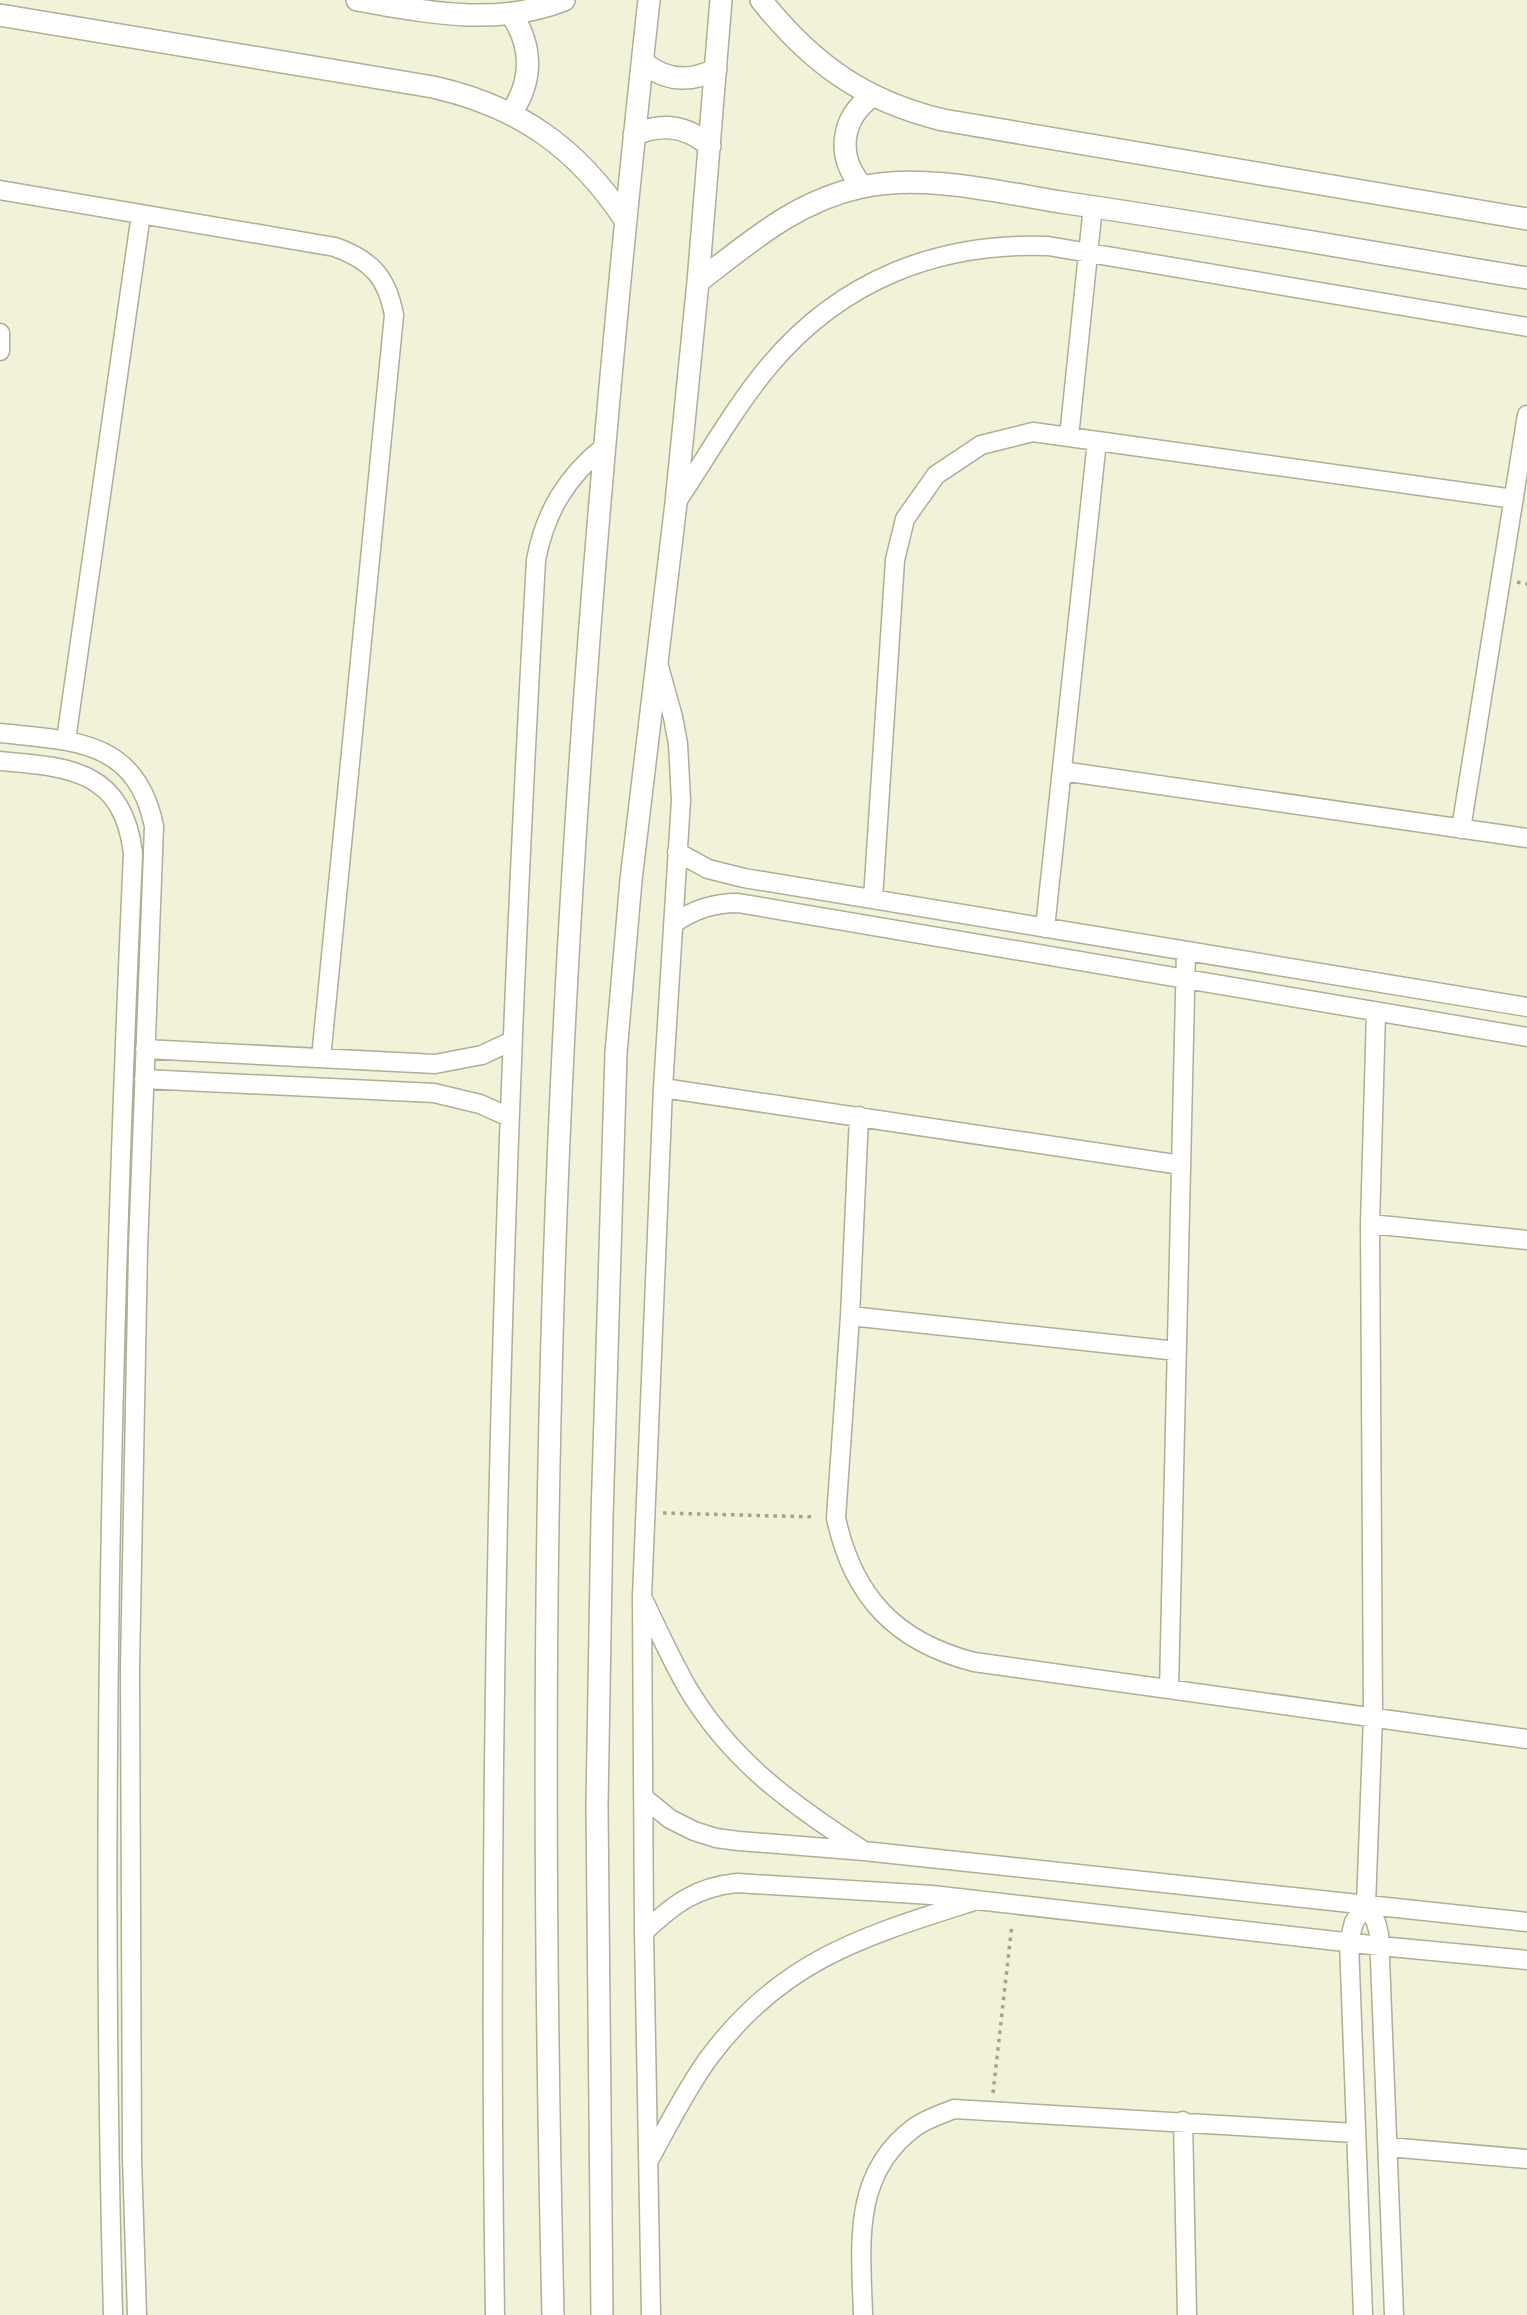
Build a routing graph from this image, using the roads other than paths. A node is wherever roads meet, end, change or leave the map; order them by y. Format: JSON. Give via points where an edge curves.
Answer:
{"nodes":[{"id":1,"x":357,"y":0,"type":"edge"},
{"id":2,"x":564,"y":0,"type":"edge"},
{"id":3,"x":649,"y":0,"type":"edge"},
{"id":4,"x":721,"y":0,"type":"edge"},
{"id":5,"x":761,"y":0,"type":"edge"},
{"id":6,"x":511,"y":14,"type":"junction"},
{"id":7,"x":0,"y":15,"type":"edge"},
{"id":8,"x":642,"y":62,"type":"junction"},
{"id":9,"x":716,"y":69,"type":"junction"},
{"id":10,"x":872,"y":96,"type":"junction"},
{"id":11,"x":511,"y":113,"type":"junction"},
{"id":12,"x":634,"y":135,"type":"junction"},
{"id":13,"x":710,"y":146,"type":"junction"},
{"id":14,"x":863,"y":187,"type":"junction"},
{"id":15,"x":0,"y":190,"type":"edge"},
{"id":16,"x":1093,"y":206,"type":"junction"},
{"id":17,"x":141,"y":214,"type":"junction"},
{"id":18,"x":1527,"y":219,"type":"edge"},
{"id":19,"x":625,"y":220,"type":"junction"},
{"id":20,"x":1088,"y":251,"type":"junction"},
{"id":21,"x":1527,"y":278,"type":"edge"},
{"id":22,"x":698,"y":282,"type":"junction"},
{"id":23,"x":1527,"y":327,"type":"edge"},
{"id":24,"x":0,"y":333,"type":"edge"},
{"id":25,"x":0,"y":351,"type":"edge"},
{"id":26,"x":1527,"y":415,"type":"edge"},
{"id":27,"x":1069,"y":437,"type":"junction"},
{"id":28,"x":1097,"y":441,"type":"junction"},
{"id":29,"x":606,"y":446,"type":"junction"},
{"id":30,"x":1514,"y":499,"type":"junction"},
{"id":31,"x":677,"y":503,"type":"junction"},
{"id":32,"x":658,"y":663,"type":"junction"},
{"id":33,"x":0,"y":733,"type":"edge"},
{"id":34,"x":66,"y":740,"type":"junction"},
{"id":35,"x":0,"y":761,"type":"edge"},
{"id":36,"x":1062,"y":771,"type":"junction"},
{"id":37,"x":1461,"y":829,"type":"junction"},
{"id":38,"x":1527,"y":838,"type":"edge"},
{"id":39,"x":677,"y":852,"type":"junction"},
{"id":40,"x":873,"y":899,"type":"junction"},
{"id":41,"x":673,"y":924,"type":"junction"},
{"id":42,"x":1045,"y":928,"type":"junction"},
{"id":43,"x":1186,"y":951,"type":"junction"},
{"id":44,"x":1185,"y":979,"type":"junction"},
{"id":45,"x":1527,"y":1007,"type":"edge"},
{"id":46,"x":1376,"y":1012,"type":"junction"},
{"id":47,"x":1527,"y":1037,"type":"edge"},
{"id":48,"x":125,"y":1038,"type":"junction"},
{"id":49,"x":512,"y":1041,"type":"junction"},
{"id":50,"x":145,"y":1044,"type":"junction"},
{"id":51,"x":321,"y":1059,"type":"junction"},
{"id":52,"x":369,"y":1061,"type":"junction"},
{"id":53,"x":449,"y":1063,"type":"junction"},
{"id":54,"x":144,"y":1079,"type":"junction"},
{"id":55,"x":663,"y":1088,"type":"junction"},
{"id":56,"x":368,"y":1089,"type":"junction"},
{"id":57,"x":449,"y":1096,"type":"junction"},
{"id":58,"x":509,"y":1116,"type":"junction"},
{"id":59,"x":859,"y":1116,"type":"junction"},
{"id":60,"x":1181,"y":1165,"type":"junction"},
{"id":61,"x":1370,"y":1224,"type":"junction"},
{"id":62,"x":1527,"y":1240,"type":"edge"},
{"id":63,"x":850,"y":1316,"type":"junction"},
{"id":64,"x":1177,"y":1351,"type":"junction"},
{"id":65,"x":642,"y":1597,"type":"junction"},
{"id":66,"x":1169,"y":1689,"type":"junction"},
{"id":67,"x":1373,"y":1717,"type":"junction"},
{"id":68,"x":1527,"y":1739,"type":"edge"},
{"id":69,"x":643,"y":1797,"type":"junction"},
{"id":70,"x":864,"y":1851,"type":"junction"},
{"id":71,"x":107,"y":1876,"type":"junction"},
{"id":72,"x":129,"y":1877,"type":"junction"},
{"id":73,"x":979,"y":1900,"type":"junction"},
{"id":74,"x":1366,"y":1905,"type":"junction"},
{"id":75,"x":1527,"y":1922,"type":"edge"},
{"id":76,"x":644,"y":1932,"type":"junction"},
{"id":77,"x":1349,"y":1942,"type":"junction"},
{"id":78,"x":1380,"y":1946,"type":"junction"},
{"id":79,"x":1527,"y":1960,"type":"edge"},
{"id":80,"x":1183,"y":2122,"type":"junction"},
{"id":81,"x":1355,"y":2133,"type":"junction"},
{"id":82,"x":1388,"y":2147,"type":"junction"},
{"id":83,"x":132,"y":2159,"type":"junction"},
{"id":84,"x":1527,"y":2159,"type":"edge"},
{"id":85,"x":109,"y":2160,"type":"junction"},
{"id":86,"x":647,"y":2163,"type":"junction"},
{"id":87,"x":113,"y":2315,"type":"edge"},
{"id":88,"x":136,"y":2315,"type":"edge"},
{"id":89,"x":495,"y":2315,"type":"edge"},
{"id":90,"x":553,"y":2315,"type":"edge"},
{"id":91,"x":602,"y":2315,"type":"edge"},
{"id":92,"x":651,"y":2315,"type":"edge"},
{"id":93,"x":863,"y":2315,"type":"edge"},
{"id":94,"x":1187,"y":2315,"type":"edge"},
{"id":95,"x":1363,"y":2315,"type":"edge"},
{"id":96,"x":1394,"y":2315,"type":"edge"}],
"edges":[{"from":1,"to":6,"type":"street","via":[[447,15]]},
{"from":2,"to":6,"type":"street"},
{"from":3,"to":8,"type":"street"},
{"from":4,"to":9,"type":"street"},
{"from":5,"to":10,"type":"street","via":[[811,55]]},
{"from":6,"to":11,"type":"street","via":[[524,37],[529,63],[524,90]]},
{"from":7,"to":11,"type":"street","via":[[433,87]]},
{"from":8,"to":9,"type":"street","via":[[672,78],[695,78]]},
{"from":8,"to":12,"type":"street"},
{"from":9,"to":13,"type":"street"},
{"from":10,"to":14,"type":"street","via":[[849,122],[844,145],[849,168]]},
{"from":10,"to":18,"type":"street","via":[[943,120]]},
{"from":11,"to":19,"type":"street","via":[[568,151],[599,183]]},
{"from":12,"to":13,"type":"street","via":[[657,127],[680,128]]},
{"from":12,"to":19,"type":"street"},
{"from":13,"to":22,"type":"street"},
{"from":14,"to":16,"type":"street","via":[[924,183]]},
{"from":14,"to":22,"type":"street","via":[[823,198],[786,216]]},
{"from":15,"to":17,"type":"street"},
{"from":16,"to":20,"type":"street"},
{"from":16,"to":21,"type":"street"},
{"from":17,"to":34,"type":"street"},
{"from":17,"to":51,"type":"street","via":[[344,250],[369,264],[390,296],[394,315]]},
{"from":19,"to":29,"type":"street"},
{"from":20,"to":23,"type":"street"},
{"from":20,"to":27,"type":"street"},
{"from":20,"to":31,"type":"street","via":[[1017,245],[957,251],[898,270],[861,289],[817,319],[771,364]]},
{"from":22,"to":31,"type":"street"},
{"from":24,"to":25,"type":"street"},
{"from":26,"to":30,"type":"street"},
{"from":27,"to":28,"type":"street"},
{"from":27,"to":40,"type":"street","via":[[1033,432],[981,445],[936,475],[905,519],[895,560]]},
{"from":28,"to":30,"type":"street"},
{"from":28,"to":36,"type":"street"},
{"from":29,"to":49,"type":"street","via":[[564,488],[546,522],[536,560]]},
{"from":29,"to":90,"type":"street","via":[[570,928],[550,1402],[546,1788]]},
{"from":30,"to":37,"type":"street"},
{"from":31,"to":32,"type":"street"},
{"from":32,"to":39,"type":"street","via":[[678,744],[681,800]]},
{"from":32,"to":91,"type":"street","via":[[629,893],[612,1139],[597,1804]]},
{"from":33,"to":34,"type":"street"},
{"from":34,"to":50,"type":"street","via":[[97,749],[125,768],[150,810],[155,843]]},
{"from":35,"to":48,"type":"street","via":[[55,766],[85,776],[110,795],[126,822],[133,853]]},
{"from":36,"to":37,"type":"street"},
{"from":36,"to":42,"type":"street"},
{"from":37,"to":38,"type":"street"},
{"from":39,"to":40,"type":"street","via":[[726,874]]},
{"from":39,"to":41,"type":"street"},
{"from":40,"to":42,"type":"street"},
{"from":41,"to":44,"type":"street","via":[[699,909],[738,904]]},
{"from":41,"to":55,"type":"street"},
{"from":42,"to":43,"type":"street"},
{"from":43,"to":44,"type":"street"},
{"from":43,"to":45,"type":"street"},
{"from":44,"to":46,"type":"street"},
{"from":44,"to":60,"type":"street"},
{"from":46,"to":47,"type":"street"},
{"from":46,"to":61,"type":"street"},
{"from":48,"to":50,"type":"street"},
{"from":48,"to":71,"type":"street","via":[[111,1457]]},
{"from":49,"to":53,"type":"street"},
{"from":49,"to":58,"type":"street"},
{"from":50,"to":51,"type":"street"},
{"from":50,"to":54,"type":"street"},
{"from":51,"to":52,"type":"street"},
{"from":52,"to":53,"type":"street"},
{"from":52,"to":56,"type":"street"},
{"from":53,"to":57,"type":"street"},
{"from":54,"to":56,"type":"street"},
{"from":54,"to":72,"type":"street","via":[[133,1458]]},
{"from":55,"to":59,"type":"street"},
{"from":55,"to":65,"type":"street"},
{"from":56,"to":57,"type":"street"},
{"from":57,"to":58,"type":"street"},
{"from":58,"to":89,"type":"street","via":[[495,1707]]},
{"from":59,"to":60,"type":"street"},
{"from":59,"to":63,"type":"street"},
{"from":60,"to":64,"type":"street"},
{"from":61,"to":62,"type":"street"},
{"from":61,"to":67,"type":"street"},
{"from":63,"to":64,"type":"street"},
{"from":63,"to":66,"type":"street","via":[[836,1518],[851,1569],[881,1612],[924,1645],[974,1662]]},
{"from":64,"to":66,"type":"street"},
{"from":65,"to":69,"type":"street"},
{"from":65,"to":70,"type":"street","via":[[688,1689],[730,1745],[780,1794]]},
{"from":66,"to":67,"type":"street"},
{"from":67,"to":68,"type":"street"},
{"from":67,"to":74,"type":"street"},
{"from":69,"to":70,"type":"street","via":[[670,1819],[716,1838]]},
{"from":69,"to":76,"type":"street"},
{"from":70,"to":74,"type":"street"},
{"from":71,"to":72,"type":"street"},
{"from":71,"to":85,"type":"street"},
{"from":72,"to":83,"type":"street"},
{"from":73,"to":76,"type":"street","via":[[729,1884],[689,1896]]},
{"from":73,"to":77,"type":"street"},
{"from":73,"to":86,"type":"street","via":[[852,1942],[782,1983],[742,2019],[707,2061]]},
{"from":74,"to":75,"type":"street"},
{"from":74,"to":77,"type":"street","via":[[1354,1922]]},
{"from":74,"to":78,"type":"street","via":[[1376,1922]]},
{"from":76,"to":86,"type":"street"},
{"from":77,"to":78,"type":"street"},
{"from":77,"to":81,"type":"street"},
{"from":78,"to":79,"type":"street"},
{"from":78,"to":82,"type":"street"},
{"from":80,"to":81,"type":"street"},
{"from":80,"to":93,"type":"street","via":[[954,2109],[916,2127],[886,2156],[867,2193],[860,2234]]},
{"from":80,"to":94,"type":"street"},
{"from":81,"to":95,"type":"street"},
{"from":82,"to":84,"type":"street"},
{"from":82,"to":96,"type":"street"},
{"from":83,"to":85,"type":"street"},
{"from":83,"to":88,"type":"street"},
{"from":85,"to":87,"type":"street"},
{"from":86,"to":92,"type":"street"}]}
